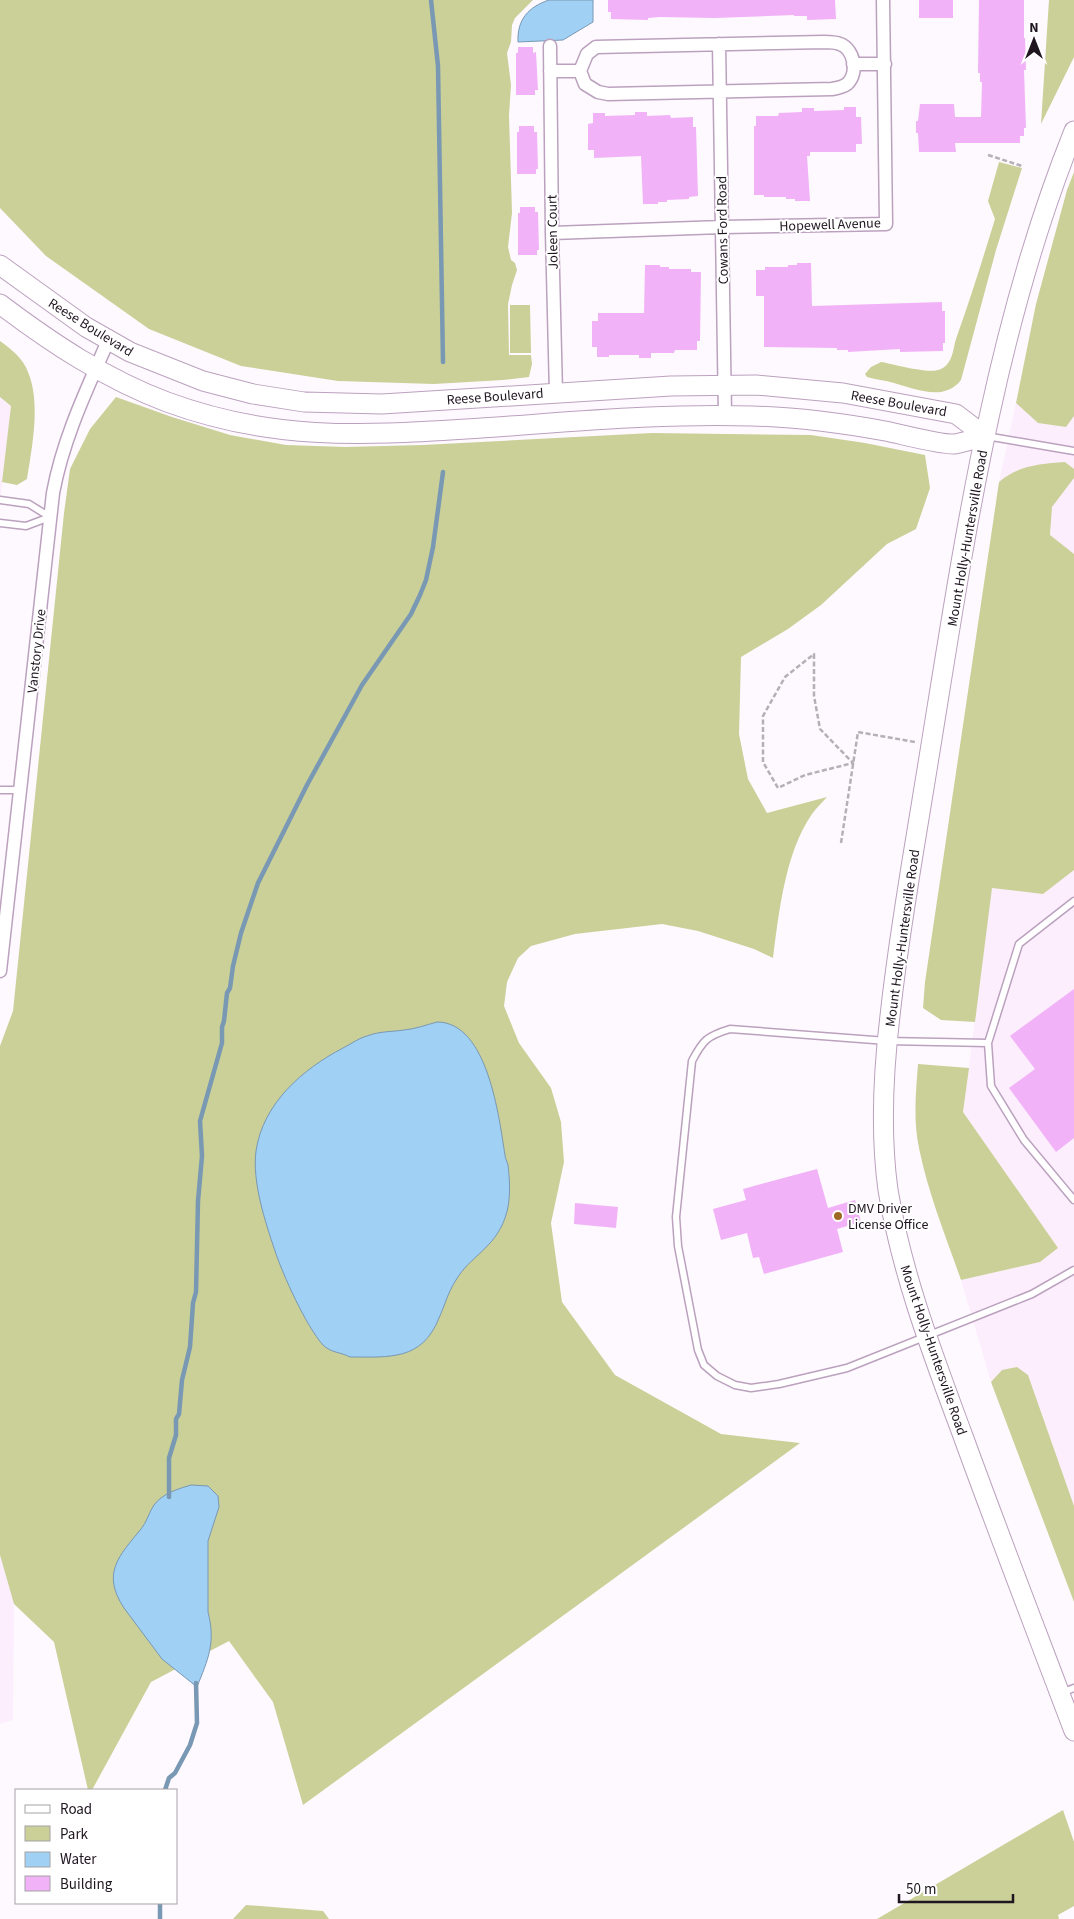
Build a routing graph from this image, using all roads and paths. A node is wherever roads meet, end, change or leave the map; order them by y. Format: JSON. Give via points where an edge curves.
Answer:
{"nodes":[{"id":1,"x":883,"y":0,"type":"edge"},
{"id":2,"x":719,"y":44,"type":"junction"},
{"id":3,"x":550,"y":46,"type":"dead end"},
{"id":4,"x":853,"y":64,"type":"junction"},
{"id":5,"x":885,"y":64,"type":"junction"},
{"id":6,"x":550,"y":71,"type":"junction"},
{"id":7,"x":580,"y":71,"type":"junction"},
{"id":8,"x":720,"y":90,"type":"junction"},
{"id":9,"x":1074,"y":131,"type":"edge"},
{"id":10,"x":988,"y":155,"type":"dead end"},
{"id":11,"x":1022,"y":166,"type":"dead end"},
{"id":12,"x":722,"y":227,"type":"junction"},
{"id":13,"x":552,"y":233,"type":"junction"},
{"id":14,"x":0,"y":266,"type":"edge"},
{"id":15,"x":0,"y":304,"type":"edge"},
{"id":16,"x":108,"y":341,"type":"junction"},
{"id":17,"x":95,"y":369,"type":"junction"},
{"id":18,"x":725,"y":384,"type":"junction"},
{"id":19,"x":556,"y":393,"type":"junction"},
{"id":20,"x":725,"y":415,"type":"junction"},
{"id":21,"x":985,"y":436,"type":"junction"},
{"id":22,"x":1074,"y":451,"type":"edge"},
{"id":23,"x":0,"y":500,"type":"edge"},
{"id":24,"x":50,"y":517,"type":"junction"},
{"id":25,"x":0,"y":523,"type":"edge"},
{"id":26,"x":931,"y":745,"type":"junction"},
{"id":27,"x":853,"y":763,"type":"junction"},
{"id":28,"x":0,"y":790,"type":"edge"},
{"id":29,"x":20,"y":790,"type":"junction"},
{"id":30,"x":841,"y":843,"type":"dead end"},
{"id":31,"x":1074,"y":901,"type":"edge"},
{"id":32,"x":0,"y":971,"type":"edge"},
{"id":33,"x":887,"y":1041,"type":"junction"},
{"id":34,"x":988,"y":1043,"type":"junction"},
{"id":35,"x":1074,"y":1200,"type":"edge"},
{"id":36,"x":1074,"y":1270,"type":"edge"},
{"id":37,"x":926,"y":1337,"type":"junction"},
{"id":38,"x":1067,"y":1691,"type":"edge"},
{"id":39,"x":1074,"y":1732,"type":"edge"}],
"edges":[{"from":1,"to":5,"type":"street","name":"Hopewell Avenue"},
{"from":2,"to":4,"type":"street","via":[[832,42],[847,48]]},
{"from":2,"to":7,"type":"street","via":[[596,47],[587,54]]},
{"from":2,"to":8,"type":"street","name":"Cowans Ford Road"},
{"from":3,"to":6,"type":"street","name":"Joleen Court"},
{"from":4,"to":5,"type":"street"},
{"from":4,"to":8,"type":"street","via":[[849,82],[832,89]]},
{"from":5,"to":12,"type":"street","name":"Hopewell Avenue","via":[[886,224]]},
{"from":6,"to":7,"type":"street"},
{"from":6,"to":13,"type":"street","name":"Joleen Court"},
{"from":7,"to":8,"type":"street","via":[[584,84],[608,94]]},
{"from":8,"to":12,"type":"street","name":"Cowans Ford Road"},
{"from":9,"to":21,"type":"street","name":"Mount Holly-Huntersville Road","via":[[1031,255]]},
{"from":10,"to":11,"type":"path"},
{"from":12,"to":13,"type":"street","name":"Hopewell Avenue"},
{"from":12,"to":18,"type":"street","name":"Cowans Ford Road"},
{"from":13,"to":19,"type":"street","name":"Joleen Court"},
{"from":14,"to":16,"type":"street","name":"Reese Boulevard"},
{"from":15,"to":17,"type":"street"},
{"from":16,"to":17,"type":"street","name":"Vanstory Drive"},
{"from":16,"to":19,"type":"street","name":"Reese Boulevard","via":[[155,364],[203,381],[253,394],[304,402],[382,404]]},
{"from":17,"to":20,"type":"street","via":[[193,411],[247,425],[301,433],[384,435]]},
{"from":17,"to":24,"type":"street","name":"Vanstory Drive","via":[[64,446]]},
{"from":18,"to":19,"type":"street","name":"Reese Boulevard"},
{"from":18,"to":20,"type":"street","name":"Cowans Ford Road"},
{"from":18,"to":21,"type":"street","name":"Reese Boulevard","via":[[842,393],[956,414]]},
{"from":20,"to":21,"type":"street","via":[[782,417],[838,424],[953,444]]},
{"from":21,"to":22,"type":"lane"},
{"from":21,"to":26,"type":"street","name":"Mount Holly-Huntersville Road"},
{"from":23,"to":24,"type":"lane","via":[[29,504]]},
{"from":24,"to":25,"type":"lane","via":[[26,526]]},
{"from":24,"to":29,"type":"street","name":"Vanstory Drive"},
{"from":26,"to":27,"type":"path","via":[[858,732]]},
{"from":26,"to":33,"type":"street","name":"Mount Holly-Huntersville Road","via":[[900,934]]},
{"from":27,"to":27,"type":"path","via":[[805,775],[778,788],[763,762],[763,716],[785,677],[814,654],[814,696],[820,729]]},
{"from":27,"to":30,"type":"path"},
{"from":28,"to":29,"type":"lane"},
{"from":29,"to":32,"type":"street","name":"Vanstory Drive"},
{"from":31,"to":34,"type":"lane","via":[[1019,944]]},
{"from":33,"to":34,"type":"lane"},
{"from":33,"to":37,"type":"street","name":"Mount Holly-Huntersville Road","via":[[883,1093],[884,1157],[904,1262]]},
{"from":33,"to":37,"type":"lane","via":[[730,1029],[711,1035],[699,1046],[692,1061],[676,1217],[678,1246],[698,1350],[704,1365],[735,1385],[751,1388],[779,1384],[847,1368]]},
{"from":34,"to":35,"type":"lane","via":[[990,1086],[1024,1140]]},
{"from":36,"to":37,"type":"lane","via":[[1032,1294]]},
{"from":37,"to":38,"type":"street","name":"Mount Holly-Huntersville Road"},
{"from":38,"to":39,"type":"street","name":"Mount Holly-Huntersville Road"}]}
